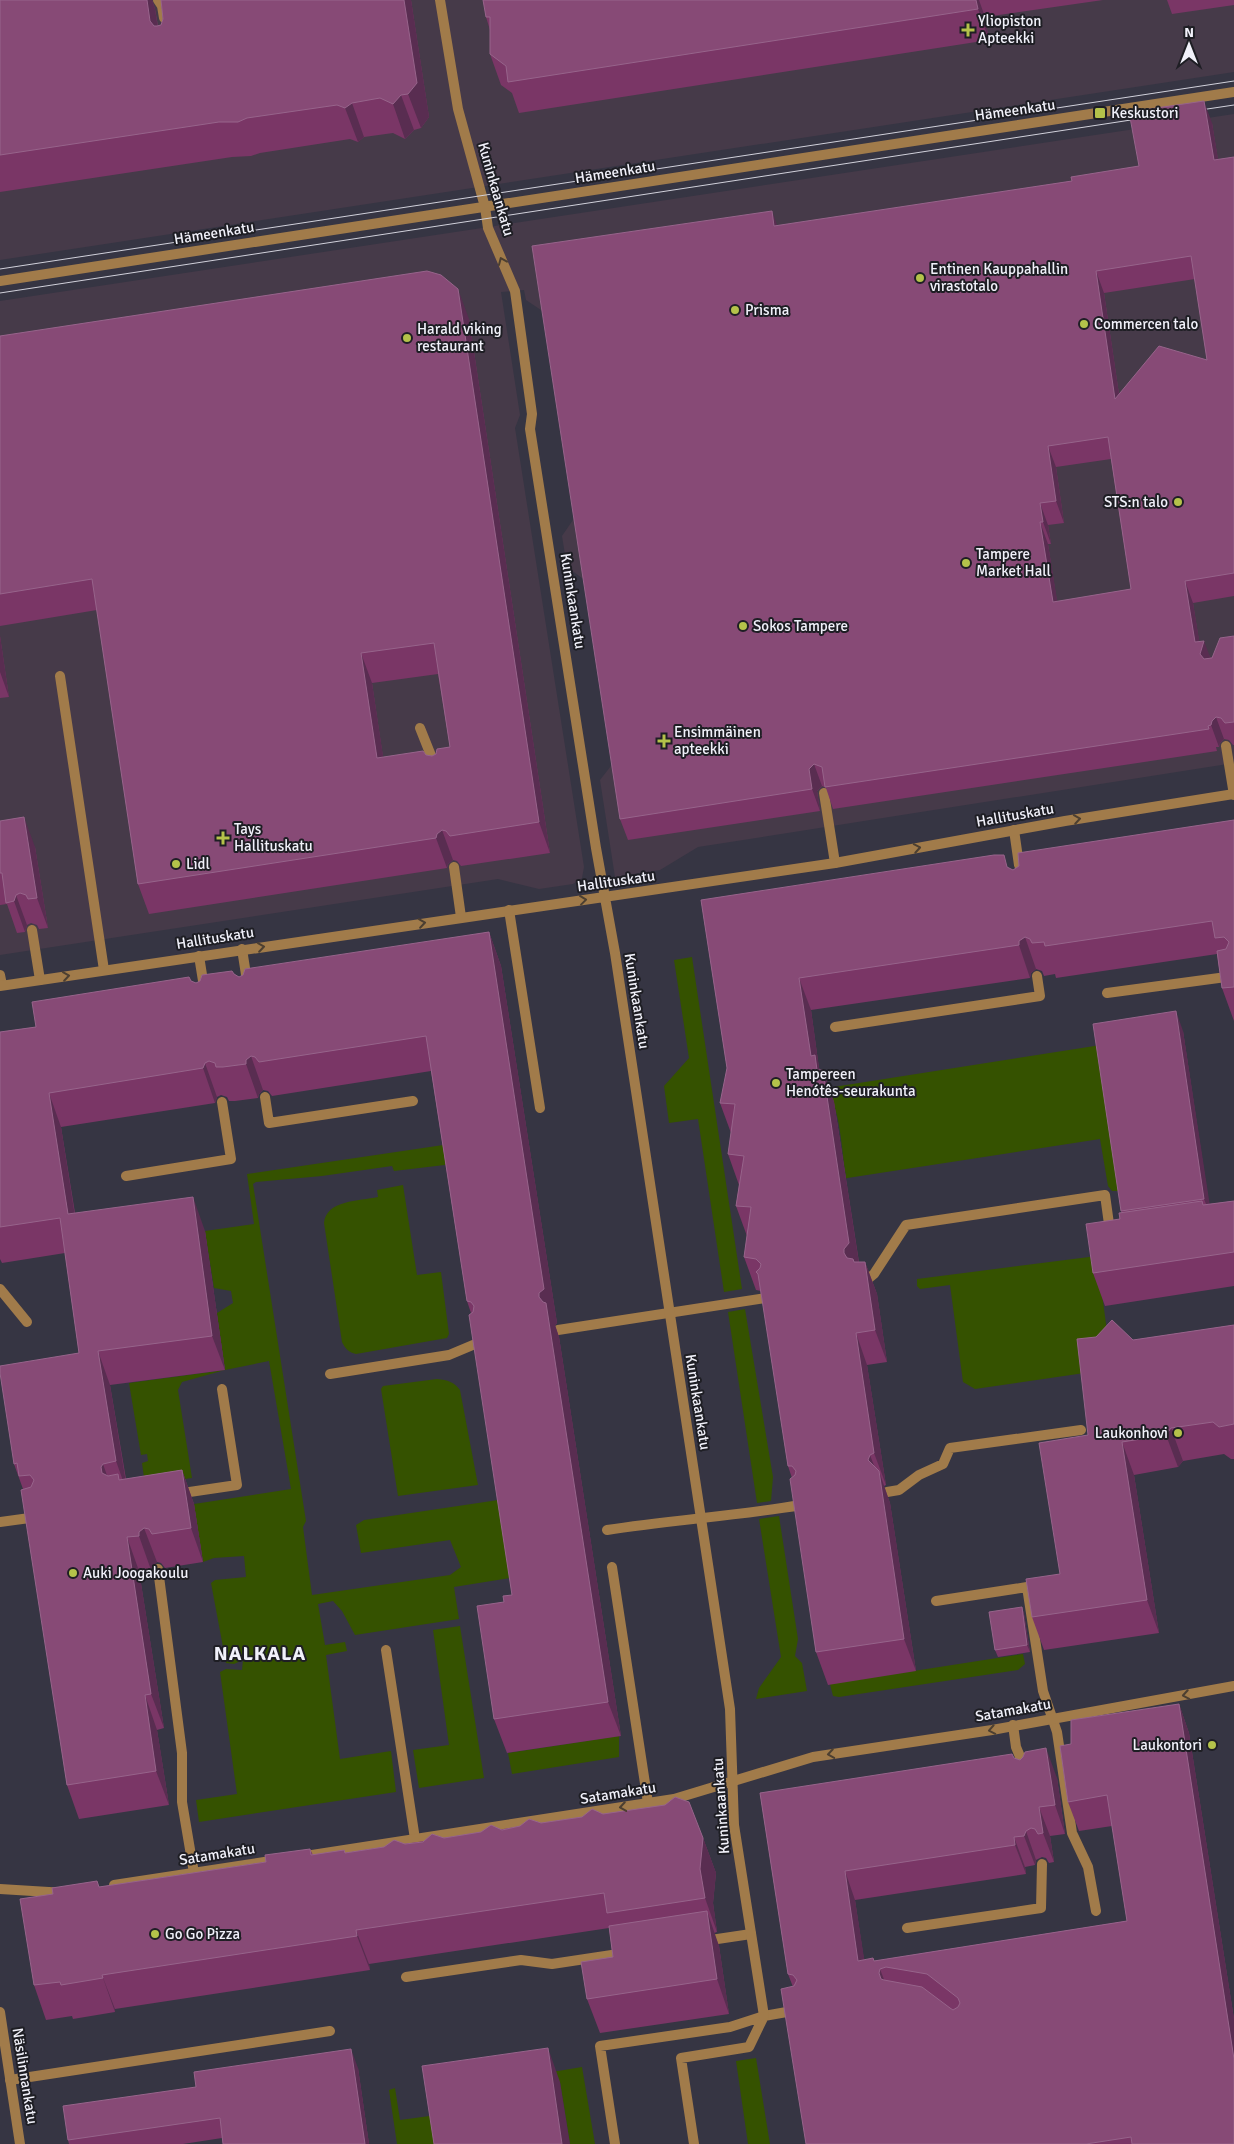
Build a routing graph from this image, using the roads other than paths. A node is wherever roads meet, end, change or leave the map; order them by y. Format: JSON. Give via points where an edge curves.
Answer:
{"nodes":[{"id":1,"x":158,"y":0,"type":"edge"},
{"id":2,"x":440,"y":0,"type":"edge"},
{"id":3,"x":165,"y":25,"type":"edge"},
{"id":4,"x":1234,"y":92,"type":"edge"},
{"id":5,"x":484,"y":207,"type":"junction"},
{"id":6,"x":0,"y":281,"type":"edge"},
{"id":7,"x":60,"y":676,"type":"dead end"},
{"id":8,"x":420,"y":728,"type":"dead end"},
{"id":9,"x":1226,"y":746,"type":"edge"},
{"id":10,"x":441,"y":780,"type":"edge"},
{"id":11,"x":824,"y":792,"type":"edge"},
{"id":12,"x":1234,"y":794,"type":"edge"},
{"id":13,"x":1014,"y":830,"type":"junction"},
{"id":14,"x":835,"y":863,"type":"junction"},
{"id":15,"x":454,"y":867,"type":"edge"},
{"id":16,"x":1022,"y":880,"type":"edge"},
{"id":17,"x":605,"y":898,"type":"junction"},
{"id":18,"x":509,"y":910,"type":"junction"},
{"id":19,"x":461,"y":916,"type":"junction"},
{"id":20,"x":32,"y":930,"type":"edge"},
{"id":21,"x":242,"y":949,"type":"junction"},
{"id":22,"x":199,"y":956,"type":"junction"},
{"id":23,"x":104,"y":970,"type":"junction"},
{"id":24,"x":1036,"y":976,"type":"edge"},
{"id":25,"x":1234,"y":976,"type":"edge"},
{"id":26,"x":40,"y":980,"type":"junction"},
{"id":27,"x":1,"y":982,"type":"edge"},
{"id":28,"x":248,"y":988,"type":"edge"},
{"id":29,"x":1107,"y":993,"type":"dead end"},
{"id":30,"x":205,"y":995,"type":"edge"},
{"id":31,"x":835,"y":1028,"type":"dead end"},
{"id":32,"x":265,"y":1097,"type":"edge"},
{"id":33,"x":413,"y":1101,"type":"dead end"},
{"id":34,"x":222,"y":1102,"type":"edge"},
{"id":35,"x":540,"y":1108,"type":"dead end"},
{"id":36,"x":126,"y":1176,"type":"dead end"},
{"id":37,"x":1123,"y":1237,"type":"edge"},
{"id":38,"x":862,"y":1284,"type":"edge"},
{"id":39,"x":0,"y":1289,"type":"edge"},
{"id":40,"x":766,"y":1298,"type":"edge"},
{"id":41,"x":670,"y":1313,"type":"junction"},
{"id":42,"x":27,"y":1322,"type":"dead end"},
{"id":43,"x":558,"y":1330,"type":"dead end"},
{"id":44,"x":480,"y":1342,"type":"edge"},
{"id":45,"x":330,"y":1374,"type":"dead end"},
{"id":46,"x":222,"y":1389,"type":"dead end"},
{"id":47,"x":1081,"y":1430,"type":"edge"},
{"id":48,"x":887,"y":1492,"type":"dead end"},
{"id":49,"x":169,"y":1496,"type":"edge"},
{"id":50,"x":801,"y":1505,"type":"edge"},
{"id":51,"x":40,"y":1516,"type":"edge"},
{"id":52,"x":701,"y":1518,"type":"junction"},
{"id":53,"x":0,"y":1522,"type":"edge"},
{"id":54,"x":607,"y":1530,"type":"dead end"},
{"id":55,"x":612,"y":1568,"type":"dead end"},
{"id":56,"x":158,"y":1569,"type":"edge"},
{"id":57,"x":936,"y":1601,"type":"dead end"},
{"id":58,"x":386,"y":1650,"type":"dead end"},
{"id":59,"x":1234,"y":1686,"type":"edge"},
{"id":60,"x":1051,"y":1718,"type":"junction"},
{"id":61,"x":1013,"y":1725,"type":"junction"},
{"id":62,"x":733,"y":1781,"type":"junction"},
{"id":63,"x":1029,"y":1782,"type":"edge"},
{"id":64,"x":648,"y":1803,"type":"junction"},
{"id":65,"x":415,"y":1839,"type":"junction"},
{"id":66,"x":1042,"y":1864,"type":"edge"},
{"id":67,"x":194,"y":1873,"type":"junction"},
{"id":68,"x":102,"y":1887,"type":"edge"},
{"id":69,"x":0,"y":1889,"type":"edge"},
{"id":70,"x":74,"y":1892,"type":"edge"},
{"id":71,"x":1096,"y":1911,"type":"dead end"},
{"id":72,"x":907,"y":1928,"type":"dead end"},
{"id":73,"x":751,"y":1934,"type":"junction"},
{"id":74,"x":689,"y":1943,"type":"edge"},
{"id":75,"x":640,"y":1951,"type":"edge"},
{"id":76,"x":406,"y":1977,"type":"dead end"},
{"id":77,"x":801,"y":2010,"type":"edge"},
{"id":78,"x":0,"y":2012,"type":"edge"},
{"id":79,"x":764,"y":2016,"type":"junction"},
{"id":80,"x":330,"y":2031,"type":"dead end"},
{"id":81,"x":10,"y":2080,"type":"junction"},
{"id":82,"x":20,"y":2144,"type":"edge"},
{"id":83,"x":615,"y":2144,"type":"edge"},
{"id":84,"x":694,"y":2144,"type":"edge"}],
"edges":[{"from":1,"to":3,"type":"street"},
{"from":2,"to":5,"type":"street","name":"Kuninkaankatu","via":[[458,109]]},
{"from":4,"to":5,"type":"street","name":"Hämeenkatu"},
{"from":5,"to":6,"type":"street","name":"Hämeenkatu"},
{"from":17,"to":5,"type":"street","name":"Kuninkaankatu","one_way":true,"via":[[530,429],[532,414],[515,291],[488,228]]},
{"from":7,"to":23,"type":"street"},
{"from":8,"to":10,"type":"street"},
{"from":9,"to":12,"type":"street"},
{"from":11,"to":14,"type":"street"},
{"from":13,"to":12,"type":"street","name":"Hallituskatu","one_way":true},
{"from":14,"to":13,"type":"street","name":"Hallituskatu","one_way":true},
{"from":13,"to":16,"type":"street"},
{"from":14,"to":17,"type":"street","name":"Hallituskatu"},
{"from":15,"to":19,"type":"street"},
{"from":18,"to":17,"type":"street","name":"Hallituskatu","one_way":true},
{"from":17,"to":41,"type":"street","name":"Kuninkaankatu"},
{"from":18,"to":19,"type":"street","name":"Hallituskatu"},
{"from":18,"to":35,"type":"street"},
{"from":21,"to":19,"type":"street","name":"Hallituskatu","one_way":true},
{"from":20,"to":26,"type":"street"},
{"from":21,"to":22,"type":"street","name":"Hallituskatu"},
{"from":21,"to":28,"type":"street"},
{"from":22,"to":23,"type":"street","name":"Hallituskatu"},
{"from":22,"to":30,"type":"street"},
{"from":26,"to":23,"type":"street","name":"Hallituskatu","one_way":true},
{"from":24,"to":31,"type":"street","via":[[1040,996]]},
{"from":25,"to":29,"type":"street"},
{"from":26,"to":27,"type":"street","name":"Hallituskatu"},
{"from":32,"to":33,"type":"street","via":[[269,1123]]},
{"from":34,"to":36,"type":"street","via":[[232,1159]]},
{"from":37,"to":38,"type":"street","via":[[1116,1236],[1109,1224],[1105,1195],[906,1225],[874,1274]]},
{"from":39,"to":42,"type":"street"},
{"from":40,"to":41,"type":"street"},
{"from":41,"to":43,"type":"street"},
{"from":41,"to":52,"type":"street","name":"Kuninkaankatu"},
{"from":44,"to":45,"type":"street","via":[[449,1355]]},
{"from":46,"to":49,"type":"street","via":[[237,1485]]},
{"from":47,"to":48,"type":"street","via":[[950,1448],[943,1464],[919,1475],[900,1490]]},
{"from":50,"to":52,"type":"street"},
{"from":51,"to":53,"type":"street"},
{"from":52,"to":54,"type":"street"},
{"from":52,"to":62,"type":"street","name":"Kuninkaankatu","via":[[730,1708]]},
{"from":55,"to":64,"type":"street"},
{"from":56,"to":67,"type":"street","via":[[182,1752],[182,1802]]},
{"from":57,"to":60,"type":"street","via":[[1027,1587],[1043,1692]]},
{"from":58,"to":65,"type":"street"},
{"from":59,"to":60,"type":"street","name":"Satamakatu","one_way":true},
{"from":60,"to":61,"type":"street","name":"Satamakatu"},
{"from":60,"to":71,"type":"street","via":[[1057,1732],[1072,1833],[1088,1867]]},
{"from":61,"to":62,"type":"street","name":"Satamakatu","one_way":true,"via":[[813,1757]]},
{"from":61,"to":63,"type":"street","via":[[1016,1747]]},
{"from":62,"to":64,"type":"street","name":"Satamakatu","via":[[674,1799]]},
{"from":62,"to":73,"type":"street","name":"Kuninkaankatu","via":[[734,1825]]},
{"from":64,"to":65,"type":"street","name":"Satamakatu","one_way":true},
{"from":65,"to":67,"type":"street","name":"Satamakatu"},
{"from":66,"to":72,"type":"street","via":[[1041,1908]]},
{"from":67,"to":68,"type":"street","name":"Satamakatu"},
{"from":69,"to":70,"type":"street"},
{"from":73,"to":74,"type":"street"},
{"from":73,"to":79,"type":"street","name":"Kuninkaankatu"},
{"from":75,"to":76,"type":"street","via":[[552,1964],[521,1960]]},
{"from":77,"to":79,"type":"street"},
{"from":78,"to":81,"type":"street","name":"Näsilinnankatu"},
{"from":79,"to":83,"type":"street","via":[[730,2027],[600,2046]]},
{"from":79,"to":84,"type":"street","via":[[749,2047],[680,2058]]},
{"from":80,"to":81,"type":"street"},
{"from":81,"to":82,"type":"street","name":"Näsilinnankatu"}]}
